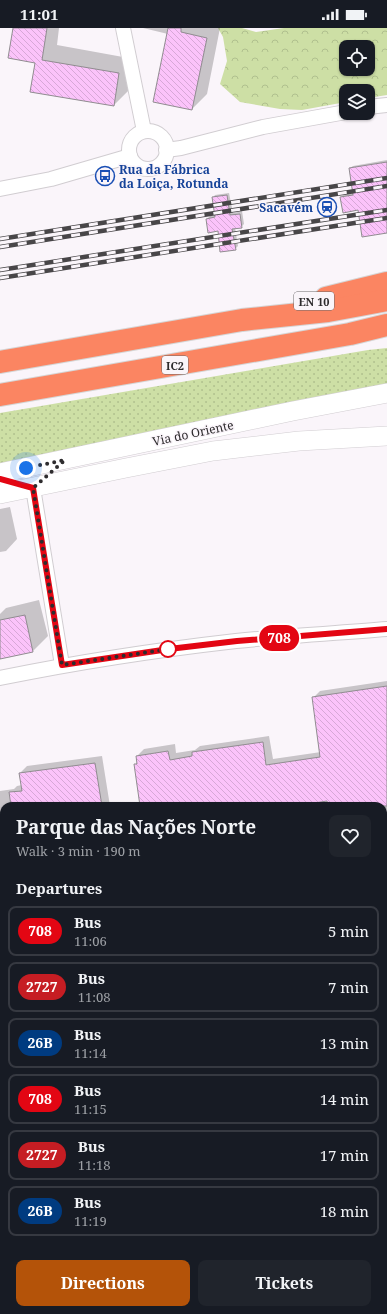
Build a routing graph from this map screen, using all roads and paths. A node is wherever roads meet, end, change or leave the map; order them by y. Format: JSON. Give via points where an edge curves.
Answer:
{"nodes":[{"id":1,"x":123,"y":28,"type":"edge"},
{"id":2,"x":387,"y":105,"type":"edge"},
{"id":3,"x":375,"y":107,"type":"edge"},
{"id":4,"x":339,"y":113,"type":"edge"},
{"id":5,"x":144,"y":131,"type":"junction"},
{"id":6,"x":166,"y":150,"type":"junction"},
{"id":7,"x":130,"y":156,"type":"junction"},
{"id":8,"x":0,"y":189,"type":"edge"},
{"id":9,"x":387,"y":283,"type":"edge"},
{"id":10,"x":387,"y":300,"type":"edge"},
{"id":11,"x":242,"y":320,"type":"junction"},
{"id":12,"x":387,"y":325,"type":"edge"},
{"id":13,"x":387,"y":333,"type":"edge"},
{"id":14,"x":350,"y":334,"type":"junction"},
{"id":15,"x":0,"y":362,"type":"edge"},
{"id":16,"x":387,"y":393,"type":"edge"},
{"id":17,"x":0,"y":395,"type":"edge"},
{"id":18,"x":387,"y":436,"type":"edge"},
{"id":19,"x":65,"y":460,"type":"junction"},
{"id":20,"x":0,"y":473,"type":"edge"},
{"id":21,"x":0,"y":479,"type":"edge"},
{"id":22,"x":33,"y":488,"type":"junction"},
{"id":23,"x":0,"y":494,"type":"edge"},
{"id":24,"x":387,"y":629,"type":"edge"},
{"id":25,"x":62,"y":665,"type":"junction"},
{"id":26,"x":0,"y":678,"type":"edge"}],
"edges":[{"from":1,"to":5,"type":"street"},
{"from":2,"to":3,"type":"street"},
{"from":4,"to":6,"type":"street","via":[[263,127]]},
{"from":5,"to":6,"type":"street","via":[[157,133],[162,137]]},
{"from":5,"to":7,"type":"street","via":[[130,143]]},
{"from":6,"to":7,"type":"street","via":[[162,162],[151,168],[138,166]]},
{"from":7,"to":8,"type":"street","via":[[51,179]]},
{"from":9,"to":11,"type":"highway","number":"EN 10"},
{"from":10,"to":11,"type":"highway","via":[[328,311]]},
{"from":11,"to":15,"type":"highway"},
{"from":12,"to":14,"type":"highway","number":"IC2"},
{"from":13,"to":14,"type":"highway"},
{"from":14,"to":17,"type":"highway","number":"IC2"},
{"from":16,"to":19,"type":"street","name":"Via do Oriente"},
{"from":18,"to":22,"type":"street","name":"Via do Oriente","via":[[300,441],[213,451]]},
{"from":19,"to":20,"type":"street","name":"Via do Oriente"},
{"from":19,"to":22,"type":"street"},
{"from":21,"to":22,"type":"street"},
{"from":22,"to":23,"type":"street","name":"Via do Oriente"},
{"from":22,"to":25,"type":"street"},
{"from":24,"to":25,"type":"street","via":[[237,641]]},
{"from":25,"to":26,"type":"street"}]}
